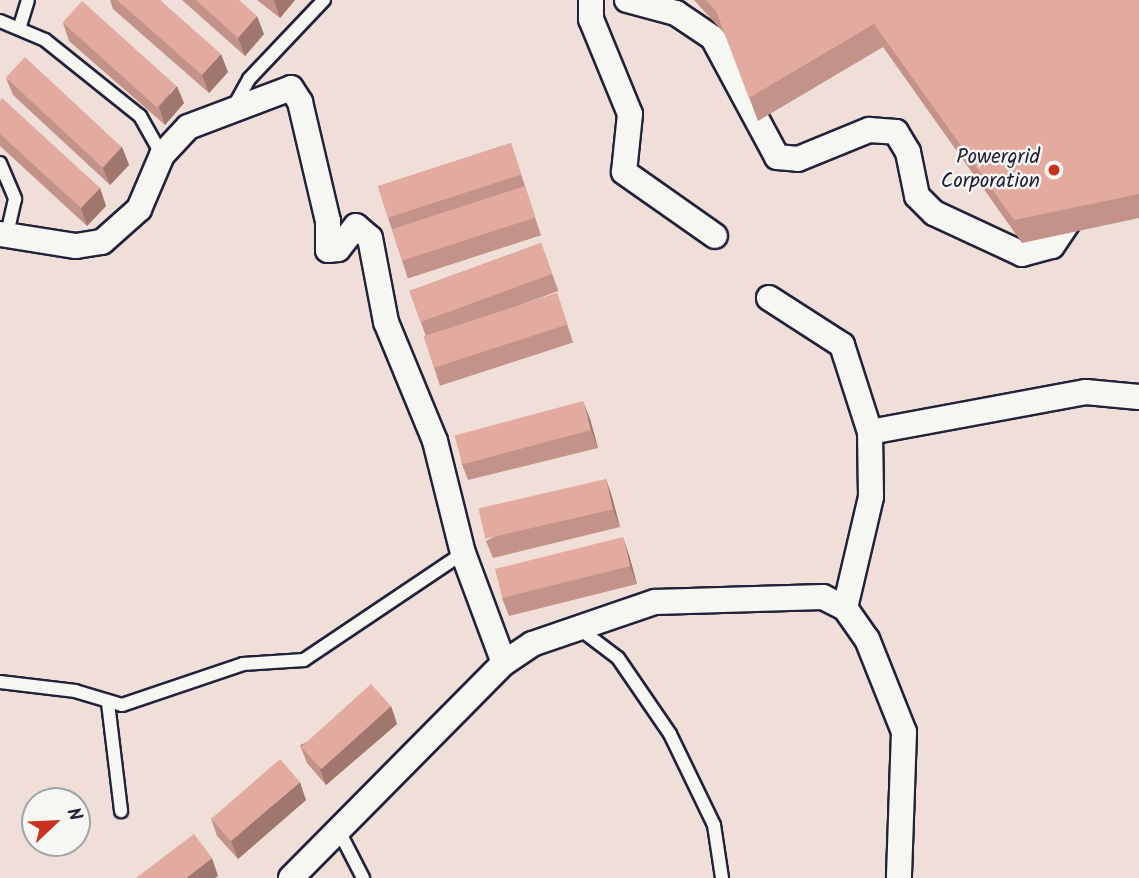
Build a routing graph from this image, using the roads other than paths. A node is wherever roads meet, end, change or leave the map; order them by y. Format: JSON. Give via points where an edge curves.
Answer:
{"nodes":[{"id":1,"x":28,"y":0,"type":"edge"},
{"id":2,"x":324,"y":0,"type":"edge"},
{"id":3,"x":591,"y":0,"type":"edge"},
{"id":4,"x":627,"y":0,"type":"edge"},
{"id":5,"x":0,"y":21,"type":"edge"},
{"id":6,"x":20,"y":26,"type":"junction"},
{"id":7,"x":232,"y":111,"type":"junction"},
{"id":8,"x":162,"y":155,"type":"junction"},
{"id":9,"x":0,"y":163,"type":"edge"},
{"id":10,"x":1090,"y":184,"type":"edge"},
{"id":11,"x":3,"y":234,"type":"edge"},
{"id":12,"x":715,"y":236,"type":"dead end"},
{"id":13,"x":769,"y":298,"type":"dead end"},
{"id":14,"x":1139,"y":397,"type":"edge"},
{"id":15,"x":870,"y":432,"type":"junction"},
{"id":16,"x":463,"y":553,"type":"junction"},
{"id":17,"x":845,"y":608,"type":"junction"},
{"id":18,"x":581,"y":630,"type":"junction"},
{"id":19,"x":504,"y":663,"type":"junction"},
{"id":20,"x":0,"y":682,"type":"edge"},
{"id":21,"x":108,"y":704,"type":"junction"},
{"id":22,"x":121,"y":811,"type":"dead end"},
{"id":23,"x":339,"y":831,"type":"junction"},
{"id":24,"x":291,"y":878,"type":"edge"},
{"id":25,"x":363,"y":878,"type":"edge"},
{"id":26,"x":722,"y":878,"type":"edge"},
{"id":27,"x":899,"y":878,"type":"edge"}],
"edges":[{"from":1,"to":6,"type":"lane"},
{"from":2,"to":7,"type":"lane","via":[[249,79]]},
{"from":3,"to":12,"type":"street","via":[[591,19],[630,114],[624,172]]},
{"from":4,"to":10,"type":"street","via":[[677,13],[713,38],[777,157],[798,159],[869,130],[896,132],[908,152],[917,196],[934,213],[993,244],[1022,254],[1052,246]]},
{"from":5,"to":6,"type":"lane"},
{"from":6,"to":8,"type":"lane","via":[[140,116]]},
{"from":7,"to":8,"type":"street","via":[[199,119]]},
{"from":7,"to":16,"type":"street","via":[[284,89],[296,93],[328,221],[328,250],[338,249],[356,226],[370,238],[386,322],[435,442]]},
{"from":8,"to":11,"type":"street","via":[[139,209],[102,242],[76,246]]},
{"from":9,"to":11,"type":"lane","via":[[15,199]]},
{"from":13,"to":15,"type":"street","via":[[842,345]]},
{"from":14,"to":15,"type":"street","via":[[1086,392]]},
{"from":15,"to":17,"type":"street","via":[[871,497]]},
{"from":16,"to":19,"type":"street"},
{"from":16,"to":21,"type":"lane","via":[[304,660],[243,664],[135,703]]},
{"from":17,"to":18,"type":"street","via":[[823,597],[655,602]]},
{"from":17,"to":27,"type":"street","via":[[867,639],[904,732]]},
{"from":18,"to":19,"type":"street","via":[[532,644]]},
{"from":18,"to":26,"type":"lane","via":[[618,658],[670,734],[714,825]]},
{"from":19,"to":23,"type":"street"},
{"from":20,"to":21,"type":"lane","via":[[75,691]]},
{"from":21,"to":22,"type":"lane"},
{"from":23,"to":24,"type":"street"},
{"from":23,"to":25,"type":"lane"}]}
